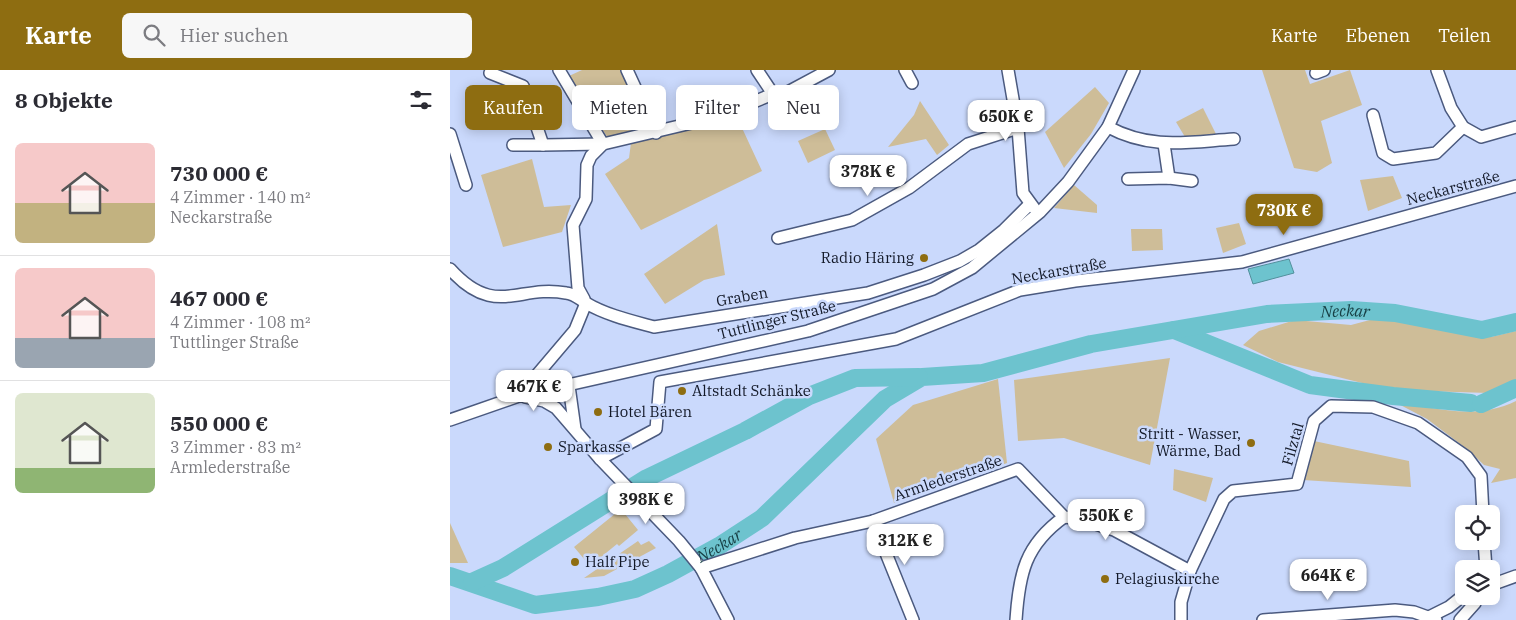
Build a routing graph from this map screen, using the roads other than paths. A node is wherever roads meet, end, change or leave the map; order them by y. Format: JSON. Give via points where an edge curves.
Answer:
{"nodes":[{"id":1,"x":559,"y":70,"type":"edge"},
{"id":2,"x":628,"y":70,"type":"edge"},
{"id":3,"x":757,"y":70,"type":"edge"},
{"id":4,"x":829,"y":70,"type":"edge"},
{"id":5,"x":905,"y":70,"type":"edge"},
{"id":6,"x":1008,"y":70,"type":"edge"},
{"id":7,"x":1134,"y":70,"type":"edge"},
{"id":8,"x":1437,"y":70,"type":"edge"},
{"id":9,"x":490,"y":73,"type":"dead end"},
{"id":10,"x":912,"y":83,"type":"dead end"},
{"id":11,"x":801,"y":85,"type":"edge"},
{"id":12,"x":768,"y":86,"type":"edge"},
{"id":13,"x":768,"y":96,"type":"edge"},
{"id":14,"x":1373,"y":115,"type":"dead end"},
{"id":15,"x":1108,"y":127,"type":"junction"},
{"id":16,"x":1463,"y":127,"type":"junction"},
{"id":17,"x":1516,"y":127,"type":"edge"},
{"id":18,"x":1018,"y":128,"type":"junction"},
{"id":19,"x":656,"y":133,"type":"junction"},
{"id":20,"x":450,"y":134,"type":"edge"},
{"id":21,"x":1234,"y":139,"type":"dead end"},
{"id":22,"x":604,"y":144,"type":"junction"},
{"id":23,"x":1164,"y":144,"type":"junction"},
{"id":24,"x":513,"y":145,"type":"dead end"},
{"id":25,"x":544,"y":145,"type":"junction"},
{"id":26,"x":1169,"y":178,"type":"junction"},
{"id":27,"x":1128,"y":179,"type":"dead end"},
{"id":28,"x":1192,"y":181,"type":"dead end"},
{"id":29,"x":466,"y":186,"type":"dead end"},
{"id":30,"x":1516,"y":186,"type":"edge"},
{"id":31,"x":1030,"y":204,"type":"junction"},
{"id":32,"x":1040,"y":212,"type":"junction"},
{"id":33,"x":778,"y":238,"type":"dead end"},
{"id":34,"x":450,"y":269,"type":"edge"},
{"id":35,"x":586,"y":303,"type":"junction"},
{"id":36,"x":569,"y":386,"type":"junction"},
{"id":37,"x":519,"y":396,"type":"junction"},
{"id":38,"x":452,"y":415,"type":"edge"},
{"id":39,"x":575,"y":430,"type":"junction"},
{"id":40,"x":600,"y":459,"type":"junction"},
{"id":41,"x":1483,"y":505,"type":"edge"},
{"id":42,"x":1064,"y":517,"type":"junction"},
{"id":43,"x":873,"y":521,"type":"junction"},
{"id":44,"x":701,"y":568,"type":"junction"},
{"id":45,"x":1190,"y":571,"type":"junction"},
{"id":46,"x":1516,"y":576,"type":"edge"},
{"id":47,"x":1500,"y":582,"type":"edge"},
{"id":48,"x":1455,"y":602,"type":"edge"},
{"id":49,"x":1471,"y":605,"type":"edge"},
{"id":50,"x":1474,"y":605,"type":"edge"},
{"id":51,"x":1300,"y":618,"type":"edge"},
{"id":52,"x":1433,"y":618,"type":"edge"},
{"id":53,"x":728,"y":620,"type":"edge"},
{"id":54,"x":913,"y":620,"type":"edge"},
{"id":55,"x":1016,"y":620,"type":"edge"},
{"id":56,"x":1181,"y":620,"type":"edge"},
{"id":57,"x":1264,"y":620,"type":"edge"},
{"id":58,"x":1460,"y":620,"type":"edge"},
{"id":59,"x":1474,"y":620,"type":"edge"}],
"edges":[{"from":1,"to":22,"type":"street"},
{"from":2,"to":19,"type":"street"},
{"from":3,"to":12,"type":"street"},
{"from":4,"to":11,"type":"street"},
{"from":5,"to":10,"type":"street"},
{"from":6,"to":18,"type":"street"},
{"from":7,"to":15,"type":"street","name":"Tuttlinger Straße"},
{"from":8,"to":16,"type":"street","via":[[1451,108]]},
{"from":9,"to":25,"type":"street","via":[[523,86]]},
{"from":13,"to":19,"type":"street","via":[[717,117]]},
{"from":14,"to":16,"type":"street","via":[[1384,153],[1393,159],[1436,153]]},
{"from":15,"to":23,"type":"street","via":[[1128,137]]},
{"from":15,"to":32,"type":"street","name":"Tuttlinger Straße","via":[[1068,182]]},
{"from":16,"to":17,"type":"street","via":[[1481,137]]},
{"from":18,"to":31,"type":"street","via":[[1023,193]]},
{"from":18,"to":33,"type":"street","via":[[968,144],[909,188],[852,220]]},
{"from":19,"to":22,"type":"street"},
{"from":20,"to":29,"type":"street"},
{"from":21,"to":23,"type":"street"},
{"from":22,"to":25,"type":"street"},
{"from":22,"to":35,"type":"street","via":[[591,156],[587,165],[586,199],[573,225],[578,288]]},
{"from":23,"to":26,"type":"street"},
{"from":24,"to":25,"type":"street"},
{"from":26,"to":27,"type":"street"},
{"from":26,"to":28,"type":"street"},
{"from":30,"to":40,"type":"street","name":"Neckarstraße","via":[[1242,262],[1020,290],[896,339],[660,382],[656,429]]},
{"from":31,"to":32,"type":"street"},
{"from":31,"to":35,"type":"street","name":"Graben","via":[[1004,230],[960,261],[868,293],[654,327]]},
{"from":32,"to":36,"type":"street","name":"Tuttlinger Straße","via":[[972,268],[933,289],[808,331],[644,366]]},
{"from":34,"to":35,"type":"street","name":"Graben","via":[[469,286],[489,296],[508,298],[564,292],[576,295]]},
{"from":35,"to":37,"type":"street","via":[[574,330]]},
{"from":36,"to":37,"type":"street","name":"Tuttlinger Straße"},
{"from":36,"to":39,"type":"street"},
{"from":37,"to":38,"type":"street","name":"Tuttlinger Straße"},
{"from":37,"to":39,"type":"street","via":[[544,401],[556,408]]},
{"from":39,"to":40,"type":"street"},
{"from":40,"to":44,"type":"street"},
{"from":41,"to":45,"type":"street","name":"Filztal","via":[[1481,476],[1467,457],[1418,423],[1373,407],[1331,406],[1314,421],[1297,484],[1233,491],[1224,499]]},
{"from":42,"to":43,"type":"street","name":"Armlederstraße","via":[[1018,470]]},
{"from":42,"to":45,"type":"street","via":[[1114,530]]},
{"from":42,"to":55,"type":"street","via":[[1044,532],[1032,547],[1017,594]]},
{"from":43,"to":44,"type":"street","name":"Armlederstraße","via":[[795,538]]},
{"from":43,"to":54,"type":"street"},
{"from":44,"to":53,"type":"street"},
{"from":45,"to":56,"type":"street","via":[[1181,602]]},
{"from":46,"to":47,"type":"street"},
{"from":48,"to":52,"type":"street"},
{"from":49,"to":58,"type":"street"},
{"from":50,"to":59,"type":"street"},
{"from":51,"to":52,"type":"street","via":[[1395,610]]},
{"from":51,"to":57,"type":"street"}]}
